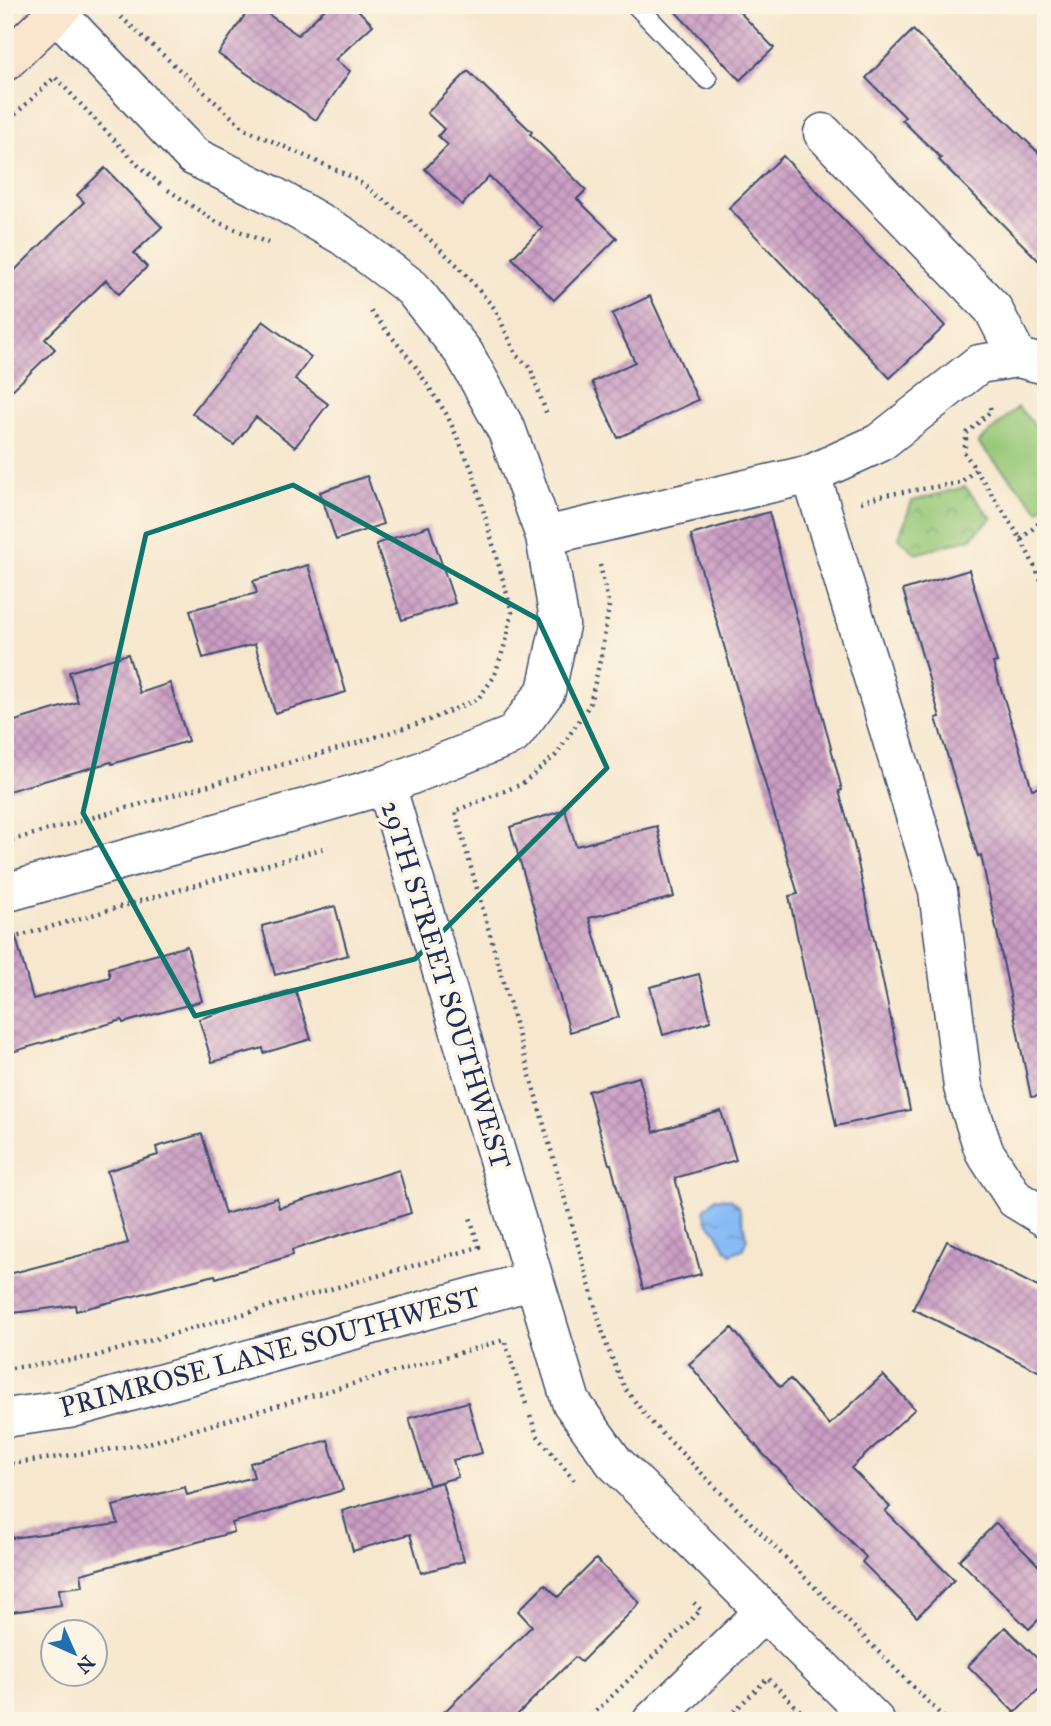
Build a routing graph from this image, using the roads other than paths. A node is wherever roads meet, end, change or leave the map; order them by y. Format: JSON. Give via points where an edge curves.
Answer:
{"nodes":[{"id":1,"x":636,"y":5,"type":"edge"},
{"id":2,"x":60,"y":9,"type":"edge"},
{"id":3,"x":5,"y":62,"type":"edge"},
{"id":4,"x":707,"y":79,"type":"dead end"},
{"id":5,"x":823,"y":133,"type":"dead end"},
{"id":6,"x":1032,"y":361,"type":"edge"},
{"id":7,"x":811,"y":474,"type":"junction"},
{"id":8,"x":545,"y":536,"type":"junction"},
{"id":9,"x":386,"y":785,"type":"junction"},
{"id":10,"x":5,"y":893,"type":"edge"},
{"id":11,"x":1046,"y":1218,"type":"edge"},
{"id":12,"x":534,"y":1280,"type":"junction"},
{"id":13,"x":5,"y":1418,"type":"edge"},
{"id":14,"x":764,"y":1612,"type":"junction"},
{"id":15,"x":652,"y":1721,"type":"edge"},
{"id":16,"x":875,"y":1721,"type":"edge"}],
"edges":[{"from":1,"to":4,"type":"lane"},
{"from":2,"to":3,"type":"main road"},
{"from":2,"to":8,"type":"street","name":"29TH STREET SOUTHWEST","via":[[193,156],[343,236],[412,288],[464,353],[507,431]]},
{"from":5,"to":6,"type":"street","via":[[993,309]]},
{"from":6,"to":7,"type":"street","via":[[979,364],[879,443]]},
{"from":7,"to":8,"type":"street"},
{"from":7,"to":11,"type":"street","via":[[938,891],[963,1087],[985,1151],[1015,1199]]},
{"from":8,"to":9,"type":"street","name":"29TH STREET SOUTHWEST","via":[[560,625],[546,691],[513,735]]},
{"from":9,"to":10,"type":"street"},
{"from":9,"to":12,"type":"street","name":"29TH STREET SOUTHWEST"},
{"from":12,"to":13,"type":"street","name":"PRIMROSE LANE SOUTHWEST","via":[[69,1409]]},
{"from":12,"to":14,"type":"street","name":"29TH STREET SOUTHWEST","via":[[571,1402],[614,1462]]},
{"from":14,"to":15,"type":"street"},
{"from":14,"to":16,"type":"street","name":"29TH STREET SOUTHWEST"}]}
